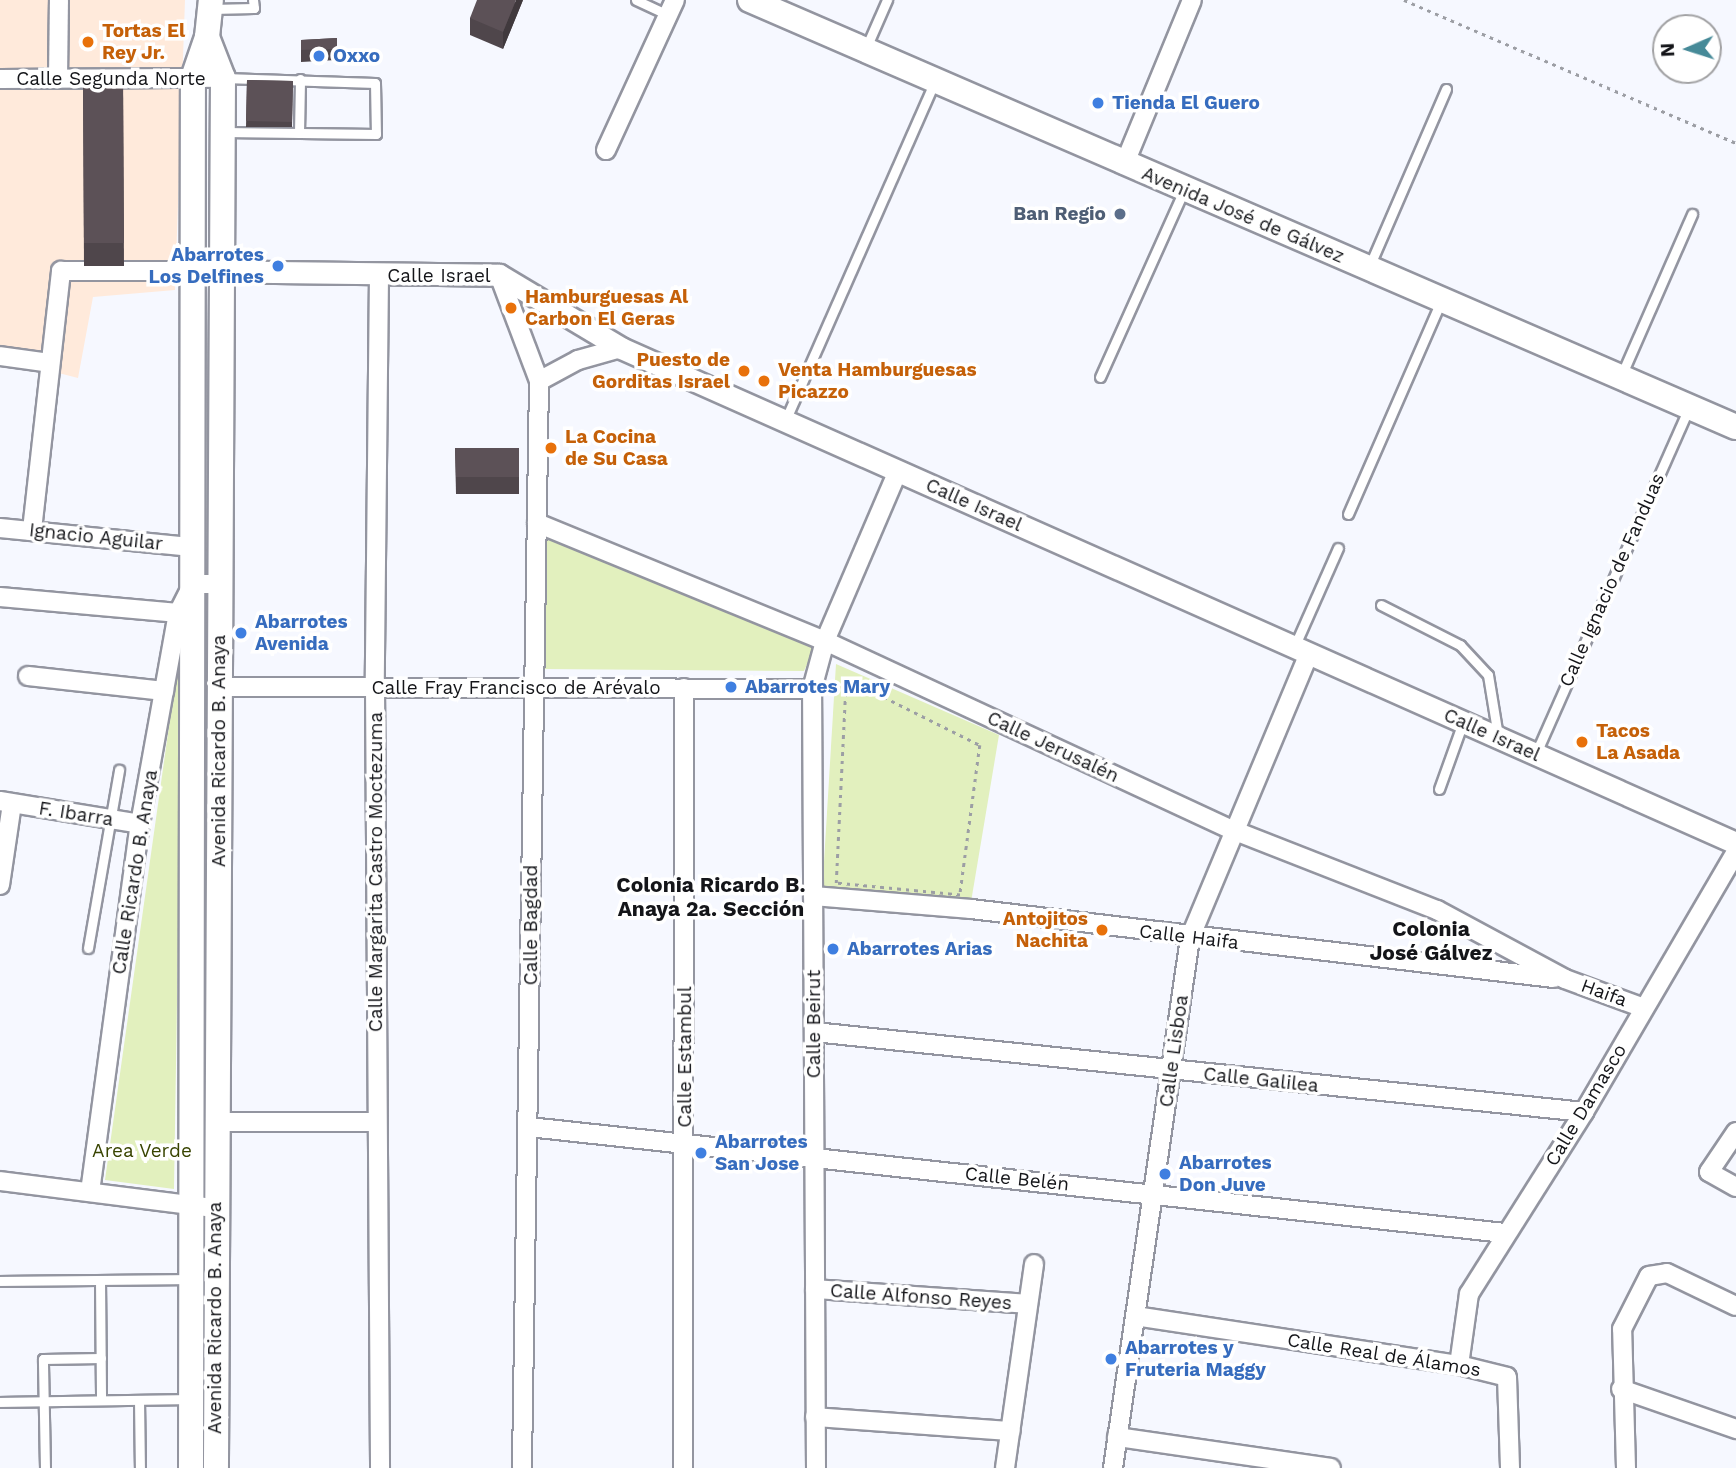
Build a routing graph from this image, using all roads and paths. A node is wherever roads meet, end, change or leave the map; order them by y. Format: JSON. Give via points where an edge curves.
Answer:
{"nodes":[{"id":1,"x":59,"y":0,"type":"edge"},
{"id":2,"x":253,"y":0,"type":"edge"},
{"id":3,"x":636,"y":0,"type":"edge"},
{"id":4,"x":750,"y":0,"type":"edge"},
{"id":5,"x":887,"y":0,"type":"edge"},
{"id":6,"x":1192,"y":0,"type":"edge"},
{"id":7,"x":1404,"y":0,"type":"edge"},
{"id":8,"x":210,"y":4,"type":"edge"},
{"id":9,"x":672,"y":8,"type":"edge"},
{"id":10,"x":207,"y":37,"type":"junction"},
{"id":11,"x":865,"y":50,"type":"junction"},
{"id":12,"x":193,"y":78,"type":"junction"},
{"id":13,"x":223,"y":78,"type":"junction"},
{"id":14,"x":0,"y":79,"type":"edge"},
{"id":15,"x":58,"y":79,"type":"junction"},
{"id":16,"x":300,"y":79,"type":"junction"},
{"id":17,"x":935,"y":80,"type":"junction"},
{"id":18,"x":1446,"y":89,"type":"dead end"},
{"id":19,"x":223,"y":132,"type":"junction"},
{"id":20,"x":299,"y":134,"type":"junction"},
{"id":21,"x":1736,"y":143,"type":"edge"},
{"id":22,"x":606,"y":150,"type":"dead end"},
{"id":23,"x":1124,"y":165,"type":"junction"},
{"id":24,"x":1184,"y":189,"type":"junction"},
{"id":25,"x":1692,"y":214,"type":"dead end"},
{"id":26,"x":1368,"y":268,"type":"junction"},
{"id":27,"x":193,"y":271,"type":"junction"},
{"id":28,"x":221,"y":273,"type":"junction"},
{"id":29,"x":379,"y":275,"type":"junction"},
{"id":30,"x":499,"y":275,"type":"junction"},
{"id":31,"x":1443,"y":298,"type":"junction"},
{"id":32,"x":621,"y":348,"type":"junction"},
{"id":33,"x":0,"y":356,"type":"edge"},
{"id":34,"x":50,"y":363,"type":"junction"},
{"id":35,"x":1621,"y":376,"type":"junction"},
{"id":36,"x":1100,"y":377,"type":"dead end"},
{"id":37,"x":538,"y":381,"type":"junction"},
{"id":38,"x":1689,"y":406,"type":"junction"},
{"id":39,"x":785,"y":421,"type":"junction"},
{"id":40,"x":1736,"y":427,"type":"edge"},
{"id":41,"x":898,"y":471,"type":"junction"},
{"id":42,"x":1348,"y":514,"type":"dead end"},
{"id":43,"x":537,"y":523,"type":"junction"},
{"id":44,"x":0,"y":528,"type":"edge"},
{"id":45,"x":32,"y":530,"type":"junction"},
{"id":46,"x":192,"y":547,"type":"junction"},
{"id":47,"x":1338,"y":548,"type":"dead end"},
{"id":48,"x":193,"y":584,"type":"junction"},
{"id":49,"x":220,"y":584,"type":"junction"},
{"id":50,"x":0,"y":597,"type":"edge"},
{"id":51,"x":1381,"y":605,"type":"dead end"},
{"id":52,"x":178,"y":613,"type":"junction"},
{"id":53,"x":825,"y":641,"type":"junction"},
{"id":54,"x":1302,"y":650,"type":"junction"},
{"id":55,"x":28,"y":676,"type":"dead end"},
{"id":56,"x":220,"y":687,"type":"junction"},
{"id":57,"x":375,"y":688,"type":"junction"},
{"id":58,"x":533,"y":688,"type":"junction"},
{"id":59,"x":684,"y":688,"type":"junction"},
{"id":60,"x":812,"y":689,"type":"junction"},
{"id":61,"x":164,"y":691,"type":"junction"},
{"id":62,"x":1463,"y":722,"type":"junction"},
{"id":63,"x":1498,"y":737,"type":"junction"},
{"id":64,"x":1536,"y":754,"type":"junction"},
{"id":65,"x":119,"y":770,"type":"dead end"},
{"id":66,"x":1439,"y":789,"type":"dead end"},
{"id":67,"x":6,"y":803,"type":"edge"},
{"id":68,"x":113,"y":820,"type":"junction"},
{"id":69,"x":140,"y":824,"type":"junction"},
{"id":70,"x":1235,"y":831,"type":"junction"},
{"id":71,"x":1736,"y":843,"type":"edge"},
{"id":72,"x":1736,"y":852,"type":"edge"},
{"id":73,"x":836,"y":883,"type":"joint"},
{"id":74,"x":0,"y":885,"type":"edge"},
{"id":75,"x":813,"y":896,"type":"junction"},
{"id":76,"x":1191,"y":938,"type":"junction"},
{"id":77,"x":88,"y":948,"type":"dead end"},
{"id":78,"x":1565,"y":979,"type":"junction"},
{"id":79,"x":1644,"y":1007,"type":"junction"},
{"id":80,"x":814,"y":1032,"type":"junction"},
{"id":81,"x":1171,"y":1071,"type":"junction"},
{"id":82,"x":1584,"y":1112,"type":"junction"},
{"id":83,"x":215,"y":1122,"type":"junction"},
{"id":84,"x":377,"y":1122,"type":"junction"},
{"id":85,"x":529,"y":1127,"type":"junction"},
{"id":86,"x":1736,"y":1132,"type":"edge"},
{"id":87,"x":685,"y":1144,"type":"junction"},
{"id":88,"x":814,"y":1157,"type":"junction"},
{"id":89,"x":0,"y":1181,"type":"edge"},
{"id":90,"x":1736,"y":1187,"type":"edge"},
{"id":91,"x":90,"y":1192,"type":"junction"},
{"id":92,"x":1153,"y":1193,"type":"junction"},
{"id":93,"x":190,"y":1204,"type":"junction"},
{"id":94,"x":215,"y":1208,"type":"junction"},
{"id":95,"x":1505,"y":1233,"type":"junction"},
{"id":96,"x":1034,"y":1264,"type":"dead end"},
{"id":97,"x":190,"y":1279,"type":"junction"},
{"id":98,"x":100,"y":1280,"type":"junction"},
{"id":99,"x":0,"y":1281,"type":"edge"},
{"id":100,"x":815,"y":1289,"type":"junction"},
{"id":101,"x":1027,"y":1304,"type":"junction"},
{"id":102,"x":1736,"y":1306,"type":"edge"},
{"id":103,"x":1135,"y":1316,"type":"junction"},
{"id":104,"x":101,"y":1358,"type":"junction"},
{"id":105,"x":1459,"y":1365,"type":"junction"},
{"id":106,"x":190,"y":1366,"type":"junction"},
{"id":107,"x":215,"y":1367,"type":"junction"},
{"id":108,"x":1621,"y":1389,"type":"junction"},
{"id":109,"x":190,"y":1399,"type":"junction"},
{"id":110,"x":102,"y":1400,"type":"junction"},
{"id":111,"x":139,"y":1400,"type":"junction"},
{"id":112,"x":44,"y":1401,"type":"junction"},
{"id":113,"x":0,"y":1402,"type":"edge"},
{"id":114,"x":815,"y":1417,"type":"junction"},
{"id":115,"x":1736,"y":1429,"type":"edge"},
{"id":116,"x":1010,"y":1431,"type":"junction"},
{"id":117,"x":1117,"y":1437,"type":"junction"},
{"id":118,"x":45,"y":1468,"type":"edge"},
{"id":119,"x":139,"y":1468,"type":"edge"},
{"id":120,"x":191,"y":1468,"type":"edge"},
{"id":121,"x":216,"y":1468,"type":"edge"},
{"id":122,"x":380,"y":1468,"type":"edge"},
{"id":123,"x":522,"y":1468,"type":"edge"},
{"id":124,"x":682,"y":1468,"type":"edge"},
{"id":125,"x":816,"y":1468,"type":"edge"},
{"id":126,"x":1006,"y":1468,"type":"edge"},
{"id":127,"x":1113,"y":1468,"type":"edge"},
{"id":128,"x":1331,"y":1468,"type":"edge"},
{"id":129,"x":1510,"y":1468,"type":"edge"},
{"id":130,"x":1626,"y":1468,"type":"edge"}],
"edges":[{"from":1,"to":15,"type":"street"},
{"from":2,"to":8,"type":"lane","via":[[254,8]]},
{"from":3,"to":9,"type":"lane"},
{"from":4,"to":11,"type":"main road","name":"Avenida José de Gálvez"},
{"from":5,"to":11,"type":"lane"},
{"from":6,"to":23,"type":"street"},
{"from":7,"to":21,"type":"path"},
{"from":8,"to":10,"type":"main road","name":"Avenida Ricardo B. Anaya"},
{"from":9,"to":22,"type":"street"},
{"from":10,"to":12,"type":"main road","name":"Avenida Ricardo B. Anaya"},
{"from":10,"to":13,"type":"main road","name":"Avenida Ricardo B. Anaya"},
{"from":11,"to":17,"type":"main road","name":"Avenida José de Gálvez"},
{"from":12,"to":13,"type":"street","name":"Calle Segunda Norte"},
{"from":12,"to":15,"type":"street","name":"Calle Segunda Norte"},
{"from":12,"to":27,"type":"main road","name":"Avenida Ricardo B. Anaya"},
{"from":13,"to":16,"type":"lane"},
{"from":13,"to":19,"type":"main road","name":"Avenida Ricardo B. Anaya"},
{"from":14,"to":15,"type":"street","name":"Calle Segunda Norte"},
{"from":16,"to":20,"type":"lane"},
{"from":16,"to":20,"type":"lane","via":[[374,83],[376,134]]},
{"from":17,"to":23,"type":"main road","name":"Avenida José de Gálvez"},
{"from":17,"to":39,"type":"lane"},
{"from":18,"to":26,"type":"lane"},
{"from":19,"to":20,"type":"lane"},
{"from":19,"to":28,"type":"main road","name":"Avenida Ricardo B. Anaya"},
{"from":23,"to":24,"type":"main road","name":"Avenida José de Gálvez"},
{"from":24,"to":26,"type":"main road","name":"Avenida José de Gálvez"},
{"from":24,"to":36,"type":"lane"},
{"from":25,"to":35,"type":"lane"},
{"from":26,"to":31,"type":"main road","name":"Avenida José de Gálvez"},
{"from":27,"to":28,"type":"street","name":"Calle Israel"},
{"from":27,"to":34,"type":"street","via":[[61,271]]},
{"from":27,"to":46,"type":"main road","name":"Avenida Ricardo B. Anaya"},
{"from":28,"to":29,"type":"street","name":"Calle Israel"},
{"from":28,"to":49,"type":"main road","name":"Avenida Ricardo B. Anaya"},
{"from":29,"to":30,"type":"street","name":"Calle Israel"},
{"from":29,"to":57,"type":"street","name":"Calle Margarita Castro Moctezuma"},
{"from":30,"to":32,"type":"street","name":"Calle Israel"},
{"from":30,"to":37,"type":"street","name":"Calle Bagdad"},
{"from":31,"to":35,"type":"main road","name":"Avenida José de Gálvez"},
{"from":31,"to":42,"type":"lane"},
{"from":32,"to":37,"type":"street","via":[[578,360]]},
{"from":32,"to":39,"type":"street","name":"Calle Israel"},
{"from":33,"to":34,"type":"street"},
{"from":34,"to":45,"type":"street"},
{"from":35,"to":38,"type":"main road","name":"Avenida José de Gálvez"},
{"from":37,"to":43,"type":"street","name":"Calle Bagdad"},
{"from":38,"to":40,"type":"main road","name":"Avenida José de Gálvez"},
{"from":38,"to":64,"type":"lane","name":"Calle Ignacio de Fanduas"},
{"from":39,"to":41,"type":"street","name":"Calle Israel"},
{"from":41,"to":53,"type":"street","name":"Calle Beirut"},
{"from":41,"to":54,"type":"street","name":"Calle Israel"},
{"from":43,"to":53,"type":"street","name":"Calle Jerusalén"},
{"from":43,"to":58,"type":"street","name":"Calle Bagdad"},
{"from":44,"to":45,"type":"street","name":"Ignacio Aguilar"},
{"from":45,"to":46,"type":"street","name":"Ignacio Aguilar"},
{"from":46,"to":48,"type":"main road","name":"Avenida Ricardo B. Anaya"},
{"from":47,"to":54,"type":"lane"},
{"from":48,"to":49,"type":"street"},
{"from":48,"to":52,"type":"street","name":"Calle Ricardo B. Anaya"},
{"from":48,"to":93,"type":"main road","name":"Avenida Ricardo B. Anaya"},
{"from":49,"to":56,"type":"main road","name":"Avenida Ricardo B. Anaya"},
{"from":50,"to":52,"type":"street"},
{"from":51,"to":63,"type":"lane","via":[[1460,645],[1488,675]]},
{"from":52,"to":61,"type":"street","name":"Calle Ricardo B. Anaya"},
{"from":53,"to":60,"type":"street","name":"Calle Beirut"},
{"from":53,"to":70,"type":"street","name":"Calle Jerusalén"},
{"from":54,"to":62,"type":"street","name":"Calle Israel"},
{"from":54,"to":70,"type":"street","name":"Calle Lisboa"},
{"from":55,"to":61,"type":"street"},
{"from":56,"to":57,"type":"street","name":"Calle Fray Francisco de Arévalo"},
{"from":56,"to":83,"type":"main road","name":"Avenida Ricardo B. Anaya"},
{"from":57,"to":58,"type":"street","name":"Calle Fray Francisco de Arévalo"},
{"from":57,"to":84,"type":"street","name":"Calle Margarita Castro Moctezuma"},
{"from":58,"to":59,"type":"street","name":"Calle Fray Francisco de Arévalo"},
{"from":58,"to":85,"type":"street","name":"Calle Bagdad"},
{"from":59,"to":60,"type":"street","name":"Calle Fray Francisco de Arévalo"},
{"from":59,"to":87,"type":"street","name":"Calle Estambul"},
{"from":60,"to":75,"type":"street","name":"Calle Beirut"},
{"from":61,"to":69,"type":"street","name":"Calle Ricardo B. Anaya"},
{"from":62,"to":63,"type":"street","name":"Calle Israel"},
{"from":62,"to":66,"type":"lane"},
{"from":63,"to":64,"type":"street","name":"Calle Israel"},
{"from":64,"to":71,"type":"street","name":"Calle Israel"},
{"from":65,"to":68,"type":"lane"},
{"from":67,"to":68,"type":"street","name":"F. Ibarra"},
{"from":67,"to":74,"type":"street"},
{"from":68,"to":69,"type":"street","name":"F. Ibarra"},
{"from":68,"to":77,"type":"lane"},
{"from":69,"to":91,"type":"street","name":"Calle Ricardo B. Anaya"},
{"from":70,"to":76,"type":"street","name":"Calle Lisboa"},
{"from":70,"to":78,"type":"street","name":"Calle Jerusalén","via":[[1437,910]]},
{"from":72,"to":79,"type":"street","name":"Calle Damasco"},
{"from":73,"to":73,"type":"path","via":[[840,801],[846,678],[981,745],[960,895]]},
{"from":75,"to":76,"type":"street","name":"Calle Haifa","via":[[971,909]]},
{"from":75,"to":80,"type":"street","name":"Calle Beirut"},
{"from":76,"to":78,"type":"street","name":"Calle Haifa"},
{"from":76,"to":81,"type":"street","name":"Calle Lisboa"},
{"from":78,"to":79,"type":"street","name":"Haifa"},
{"from":79,"to":82,"type":"street","name":"Calle Damasco"},
{"from":80,"to":81,"type":"street","name":"Calle Galilea"},
{"from":80,"to":88,"type":"street","name":"Calle Beirut"},
{"from":81,"to":82,"type":"street","name":"Calle Galilea"},
{"from":81,"to":92,"type":"street","name":"Calle Lisboa"},
{"from":82,"to":95,"type":"street","name":"Calle Damasco"},
{"from":83,"to":84,"type":"street"},
{"from":83,"to":94,"type":"main road","name":"Avenida Ricardo B. Anaya"},
{"from":84,"to":122,"type":"street","name":"Calle Margarita Castro Moctezuma"},
{"from":85,"to":87,"type":"street","name":"Calle Belén"},
{"from":85,"to":123,"type":"street","name":"Calle Bagdad"},
{"from":86,"to":90,"type":"street","via":[[1709,1172]]},
{"from":87,"to":88,"type":"street","name":"Calle Belén"},
{"from":87,"to":124,"type":"street","name":"Calle Estambul"},
{"from":88,"to":92,"type":"street","name":"Calle Belén"},
{"from":88,"to":100,"type":"street","name":"Calle Beirut"},
{"from":89,"to":91,"type":"street"},
{"from":91,"to":93,"type":"street"},
{"from":92,"to":95,"type":"street","name":"Calle Belén"},
{"from":92,"to":103,"type":"street","name":"Calle Lisboa"},
{"from":93,"to":94,"type":"street"},
{"from":93,"to":97,"type":"main road","name":"Avenida Ricardo B. Anaya"},
{"from":94,"to":107,"type":"main road","name":"Avenida Ricardo B. Anaya"},
{"from":95,"to":105,"type":"street","name":"Calle Damasco","via":[[1469,1294]]},
{"from":96,"to":101,"type":"street"},
{"from":97,"to":98,"type":"lane"},
{"from":97,"to":106,"type":"main road","name":"Avenida Ricardo B. Anaya"},
{"from":98,"to":99,"type":"lane"},
{"from":98,"to":104,"type":"lane"},
{"from":100,"to":101,"type":"street","name":"Calle Alfonso Reyes"},
{"from":100,"to":114,"type":"street","name":"Calle Beirut"},
{"from":101,"to":116,"type":"street"},
{"from":102,"to":108,"type":"street","via":[[1667,1273],[1648,1276],[1622,1329]]},
{"from":103,"to":105,"type":"street","name":"Calle Real de Álamos"},
{"from":103,"to":117,"type":"street","name":"Calle Lisboa"},
{"from":104,"to":110,"type":"lane"},
{"from":104,"to":112,"type":"lane","via":[[43,1359]]},
{"from":105,"to":129,"type":"street","name":"Calle Real de Álamos","via":[[1507,1377]]},
{"from":106,"to":107,"type":"main road"},
{"from":106,"to":109,"type":"main road","name":"Avenida Ricardo B. Anaya"},
{"from":107,"to":121,"type":"main road","name":"Avenida Ricardo B. Anaya"},
{"from":108,"to":115,"type":"street"},
{"from":108,"to":130,"type":"street"},
{"from":109,"to":111,"type":"lane"},
{"from":109,"to":120,"type":"main road","name":"Avenida Ricardo B. Anaya"},
{"from":110,"to":111,"type":"lane"},
{"from":110,"to":112,"type":"lane"},
{"from":111,"to":119,"type":"lane"},
{"from":112,"to":113,"type":"lane"},
{"from":112,"to":118,"type":"lane"},
{"from":114,"to":116,"type":"street"},
{"from":114,"to":125,"type":"street","name":"Calle Beirut"},
{"from":116,"to":126,"type":"street"},
{"from":117,"to":127,"type":"street","name":"Calle Lisboa"},
{"from":117,"to":128,"type":"street"}]}
